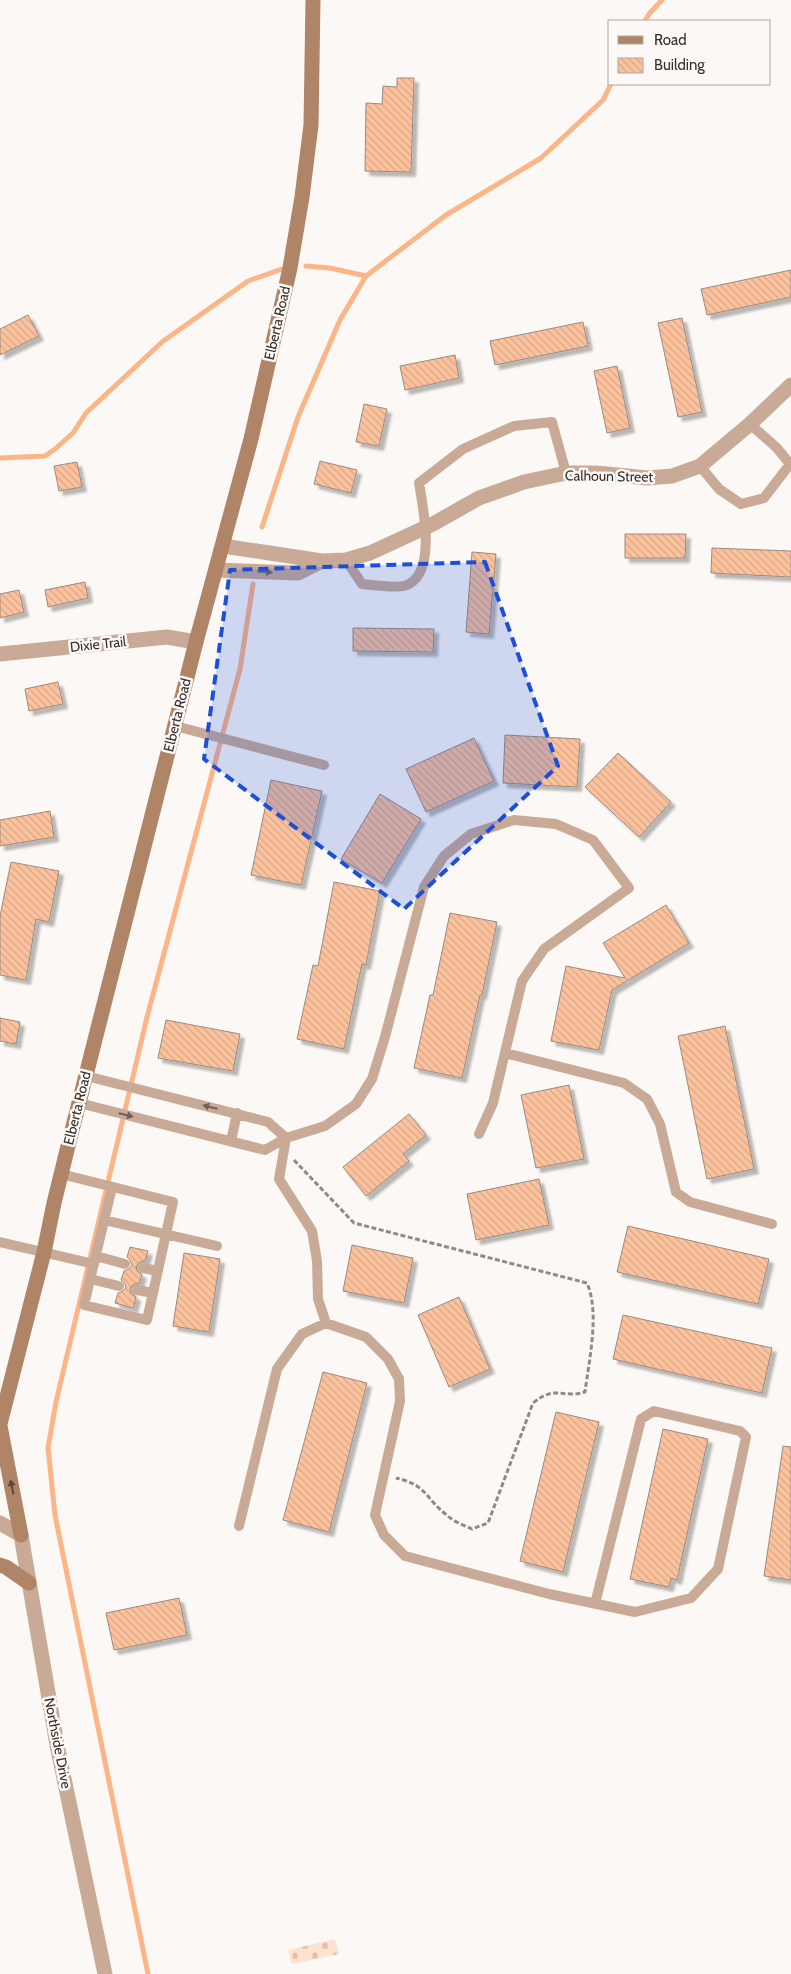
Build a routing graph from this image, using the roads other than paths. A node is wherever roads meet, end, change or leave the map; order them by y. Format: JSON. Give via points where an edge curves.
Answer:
{"nodes":[{"id":1,"x":314,"y":0,"type":"edge"},
{"id":2,"x":791,"y":384,"type":"edge"},
{"id":3,"x":750,"y":424,"type":"junction"},
{"id":4,"x":700,"y":466,"type":"junction"},
{"id":5,"x":566,"y":473,"type":"junction"},
{"id":6,"x":427,"y":526,"type":"junction"},
{"id":7,"x":223,"y":546,"type":"junction"},
{"id":8,"x":346,"y":560,"type":"junction"},
{"id":9,"x":322,"y":561,"type":"junction"},
{"id":10,"x":216,"y":570,"type":"junction"},
{"id":11,"x":196,"y":642,"type":"junction"},
{"id":12,"x":0,"y":654,"type":"edge"},
{"id":13,"x":174,"y":726,"type":"junction"},
{"id":14,"x":324,"y":765,"type":"dead end"},
{"id":15,"x":505,"y":1054,"type":"junction"},
{"id":16,"x":86,"y":1076,"type":"junction"},
{"id":17,"x":79,"y":1103,"type":"junction"},
{"id":18,"x":237,"y":1113,"type":"junction"},
{"id":19,"x":479,"y":1134,"type":"dead end"},
{"id":20,"x":286,"y":1138,"type":"junction"},
{"id":21,"x":231,"y":1141,"type":"junction"},
{"id":22,"x":61,"y":1174,"type":"junction"},
{"id":23,"x":112,"y":1187,"type":"junction"},
{"id":24,"x":104,"y":1220,"type":"junction"},
{"id":25,"x":772,"y":1224,"type":"dead end"},
{"id":26,"x":166,"y":1235,"type":"junction"},
{"id":27,"x":0,"y":1242,"type":"edge"},
{"id":28,"x":217,"y":1246,"type":"dead end"},
{"id":29,"x":44,"y":1252,"type":"junction"},
{"id":30,"x":95,"y":1260,"type":"junction"},
{"id":31,"x":125,"y":1264,"type":"dead end"},
{"id":32,"x":143,"y":1268,"type":"dead end"},
{"id":33,"x":158,"y":1271,"type":"junction"},
{"id":34,"x":90,"y":1279,"type":"junction"},
{"id":35,"x":120,"y":1286,"type":"dead end"},
{"id":36,"x":137,"y":1290,"type":"dead end"},
{"id":37,"x":153,"y":1293,"type":"junction"},
{"id":38,"x":326,"y":1323,"type":"junction"},
{"id":39,"x":0,"y":1425,"type":"edge"},
{"id":40,"x":0,"y":1523,"type":"edge"},
{"id":41,"x":239,"y":1526,"type":"dead end"},
{"id":42,"x":21,"y":1535,"type":"junction"},
{"id":43,"x":0,"y":1565,"type":"edge"},
{"id":44,"x":29,"y":1583,"type":"junction"},
{"id":45,"x":595,"y":1604,"type":"junction"},
{"id":46,"x":104,"y":1974,"type":"edge"}],
"edges":[{"from":1,"to":7,"type":"street","name":"Elberta Road","via":[[311,125],[290,268]]},
{"from":2,"to":3,"type":"street","name":"Calhoun Street"},
{"from":3,"to":4,"type":"street","name":"Calhoun Street"},
{"from":3,"to":4,"type":"lane","via":[[790,464],[764,498],[741,504],[719,489]]},
{"from":4,"to":5,"type":"street","name":"Calhoun Street","via":[[672,476],[648,478]]},
{"from":5,"to":6,"type":"street","name":"Calhoun Street","via":[[501,489]]},
{"from":5,"to":6,"type":"lane","via":[[552,422],[514,426],[463,449],[419,483]]},
{"from":6,"to":8,"type":"street","name":"Calhoun Street","via":[[370,553]]},
{"from":6,"to":8,"type":"lane","via":[[425,556],[416,579],[404,586],[362,584]]},
{"from":7,"to":9,"type":"street","name":"Calhoun Street"},
{"from":7,"to":10,"type":"street","name":"Elberta Road"},
{"from":8,"to":9,"type":"street","name":"Calhoun Street"},
{"from":10,"to":9,"type":"street","name":"Calhoun Street","one_way":true,"via":[[298,573]]},
{"from":10,"to":11,"type":"street","name":"Elberta Road"},
{"from":11,"to":12,"type":"street","name":"Dixie Trail","via":[[167,637]]},
{"from":11,"to":13,"type":"street","name":"Elberta Road"},
{"from":13,"to":14,"type":"lane"},
{"from":13,"to":16,"type":"street","name":"Elberta Road"},
{"from":15,"to":19,"type":"lane","via":[[493,1103]]},
{"from":15,"to":20,"type":"lane","via":[[522,981],[544,949],[629,888],[593,840],[556,824],[514,820],[471,834],[444,856],[424,887],[372,1079],[356,1104],[325,1126]]},
{"from":15,"to":25,"type":"lane","via":[[624,1083],[647,1099],[660,1124],[676,1192],[690,1202]]},
{"from":16,"to":17,"type":"street","name":"Elberta Road"},
{"from":18,"to":16,"type":"lane","one_way":true},
{"from":17,"to":21,"type":"lane","one_way":true},
{"from":17,"to":22,"type":"street","name":"Elberta Road"},
{"from":18,"to":20,"type":"lane","via":[[268,1122]]},
{"from":18,"to":21,"type":"lane"},
{"from":20,"to":21,"type":"lane","via":[[265,1150]]},
{"from":20,"to":38,"type":"lane","via":[[279,1179],[312,1231],[318,1299]]},
{"from":22,"to":23,"type":"lane"},
{"from":22,"to":29,"type":"street","name":"Elberta Road"},
{"from":23,"to":24,"type":"lane"},
{"from":23,"to":26,"type":"lane","via":[[173,1202]]},
{"from":24,"to":26,"type":"lane"},
{"from":24,"to":30,"type":"lane"},
{"from":26,"to":28,"type":"lane"},
{"from":26,"to":33,"type":"lane"},
{"from":27,"to":29,"type":"lane"},
{"from":29,"to":30,"type":"lane"},
{"from":29,"to":39,"type":"street","name":"Elberta Road"},
{"from":30,"to":31,"type":"lane"},
{"from":30,"to":34,"type":"lane"},
{"from":32,"to":33,"type":"lane"},
{"from":33,"to":37,"type":"lane"},
{"from":34,"to":35,"type":"lane"},
{"from":34,"to":37,"type":"lane","via":[[84,1305],[148,1320]]},
{"from":36,"to":37,"type":"lane"},
{"from":38,"to":41,"type":"lane","via":[[302,1334],[277,1369]]},
{"from":38,"to":45,"type":"lane","via":[[366,1337],[388,1360],[399,1380],[400,1401],[375,1514],[384,1535],[405,1556]]},
{"from":42,"to":39,"type":"street","one_way":true},
{"from":40,"to":42,"type":"street"},
{"from":42,"to":44,"type":"street","name":"Northside Drive"},
{"from":43,"to":44,"type":"street"},
{"from":44,"to":46,"type":"street","name":"Northside Drive"},
{"from":45,"to":45,"type":"lane","via":[[641,1419],[654,1411],[740,1431],[746,1437],[718,1569],[691,1598],[635,1612]]}]}
